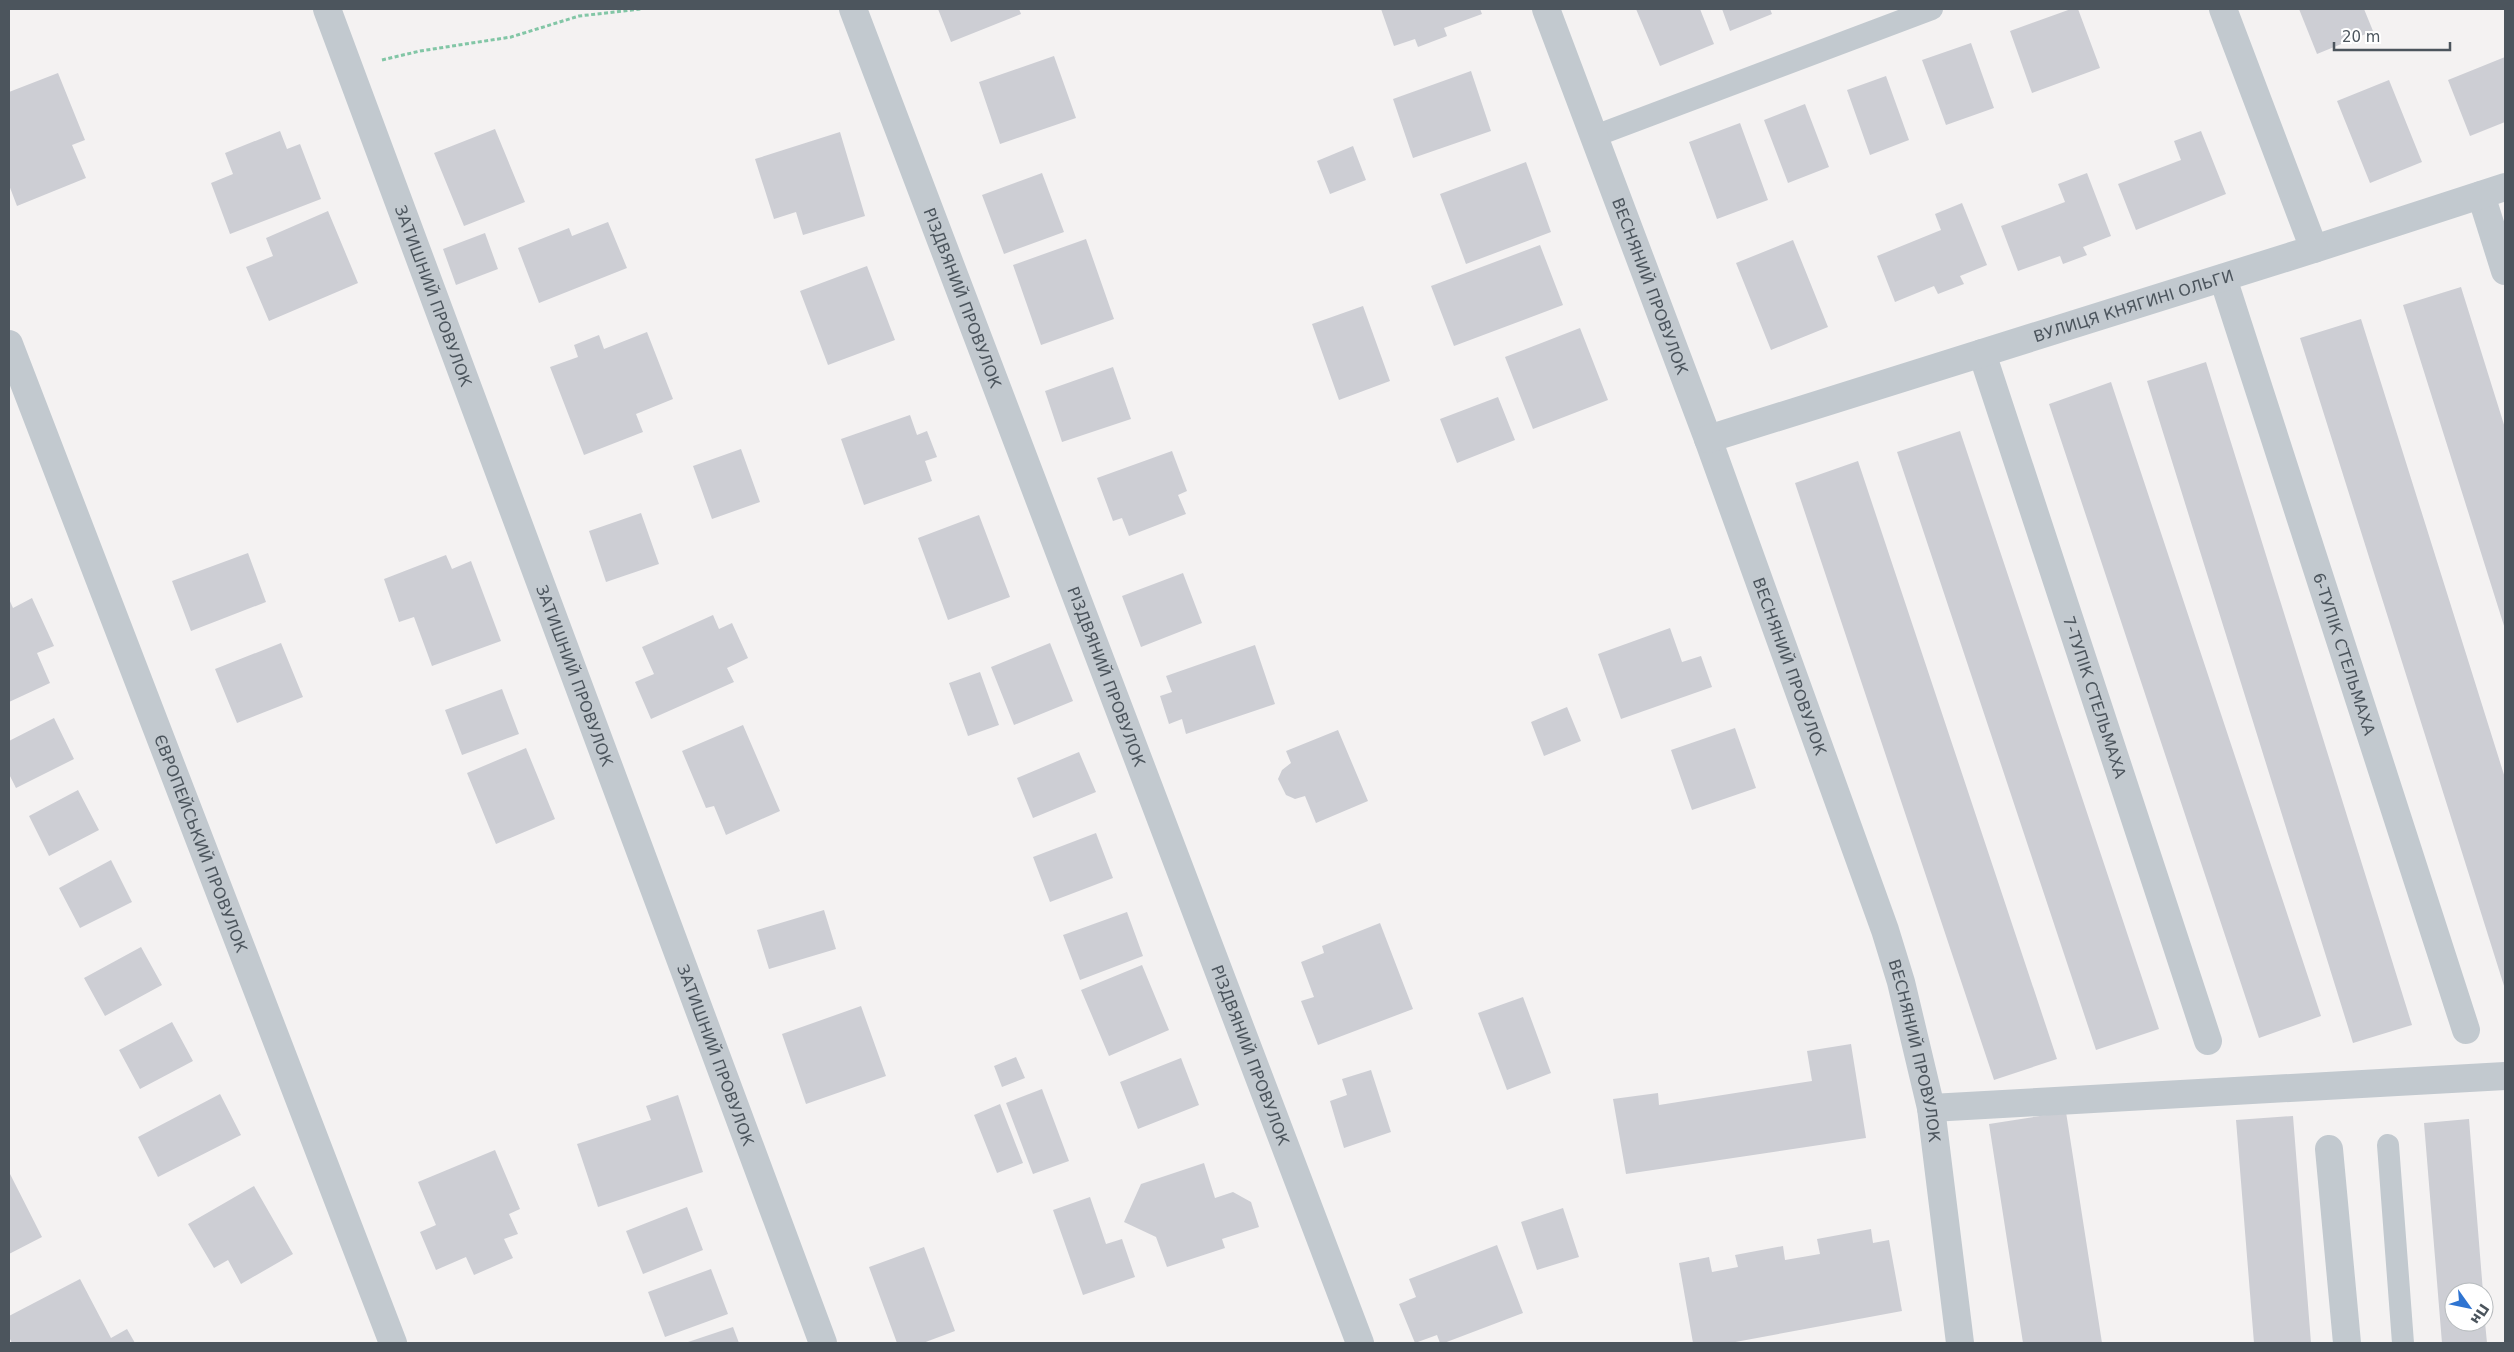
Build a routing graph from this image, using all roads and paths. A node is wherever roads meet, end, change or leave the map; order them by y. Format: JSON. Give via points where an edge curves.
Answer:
{"nodes":[{"id":1,"x":327,"y":9,"type":"edge"},
{"id":2,"x":641,"y":9,"type":"edge"},
{"id":3,"x":853,"y":9,"type":"edge"},
{"id":4,"x":1546,"y":9,"type":"edge"},
{"id":5,"x":1932,"y":9,"type":"edge"},
{"id":6,"x":2223,"y":9,"type":"edge"},
{"id":7,"x":349,"y":67,"type":"junction"},
{"id":8,"x":1595,"y":136,"type":"junction"},
{"id":9,"x":2493,"y":191,"type":"edge"},
{"id":10,"x":2314,"y":250,"type":"junction"},
{"id":11,"x":2505,"y":272,"type":"edge"},
{"id":12,"x":2223,"y":278,"type":"junction"},
{"id":13,"x":9,"y":344,"type":"edge"},
{"id":14,"x":1982,"y":353,"type":"junction"},
{"id":15,"x":1708,"y":439,"type":"junction"},
{"id":16,"x":2466,"y":1030,"type":"dead end"},
{"id":17,"x":2208,"y":1041,"type":"dead end"},
{"id":18,"x":2505,"y":1076,"type":"edge"},
{"id":19,"x":1931,"y":1108,"type":"junction"},
{"id":20,"x":2388,"y":1145,"type":"dead end"},
{"id":21,"x":2329,"y":1149,"type":"dead end"},
{"id":22,"x":393,"y":1343,"type":"edge"},
{"id":23,"x":823,"y":1343,"type":"edge"},
{"id":24,"x":1360,"y":1343,"type":"edge"},
{"id":25,"x":1960,"y":1343,"type":"edge"},
{"id":26,"x":2347,"y":1343,"type":"edge"},
{"id":27,"x":2402,"y":1343,"type":"edge"}],
"edges":[{"from":1,"to":7,"type":"street","name":"ЗАТИШНИЙ ПРОВУЛОК"},
{"from":2,"to":7,"type":"path","via":[[579,16],[511,36]]},
{"from":3,"to":24,"type":"street","name":"РІЗДВЯНИЙ ПРОВУЛОК"},
{"from":4,"to":8,"type":"street","name":"ВЕСНЯНИЙ ПРОВУЛОК"},
{"from":5,"to":8,"type":"lane"},
{"from":6,"to":10,"type":"street"},
{"from":7,"to":23,"type":"street","name":"ЗАТИШНИЙ ПРОВУЛОК"},
{"from":8,"to":15,"type":"street","name":"ВЕСНЯНИЙ ПРОВУЛОК"},
{"from":9,"to":10,"type":"street","name":"ВУЛИЦЯ КНЯГИНІ ОЛЬГИ"},
{"from":9,"to":11,"type":"street"},
{"from":10,"to":12,"type":"street","name":"ВУЛИЦЯ КНЯГИНІ ОЛЬГИ"},
{"from":12,"to":14,"type":"street","name":"ВУЛИЦЯ КНЯГИНІ ОЛЬГИ"},
{"from":12,"to":16,"type":"street","name":"6-ТУПІК СТЕЛЬМАХА"},
{"from":13,"to":22,"type":"street","name":"ЄВРОПЕЙСЬКИЙ ПРОВУЛОК"},
{"from":14,"to":15,"type":"street","name":"ВУЛИЦЯ КНЯГИНІ ОЛЬГИ"},
{"from":14,"to":17,"type":"street","name":"7-ТУПІК СТЕЛЬМАХА"},
{"from":15,"to":19,"type":"street","name":"ВЕСНЯНИЙ ПРОВУЛОК","via":[[1885,930],[1902,982]]},
{"from":18,"to":19,"type":"street"},
{"from":19,"to":25,"type":"street","name":"ВЕСНЯНИЙ ПРОВУЛОК"},
{"from":20,"to":27,"type":"lane"},
{"from":21,"to":26,"type":"street"}]}
